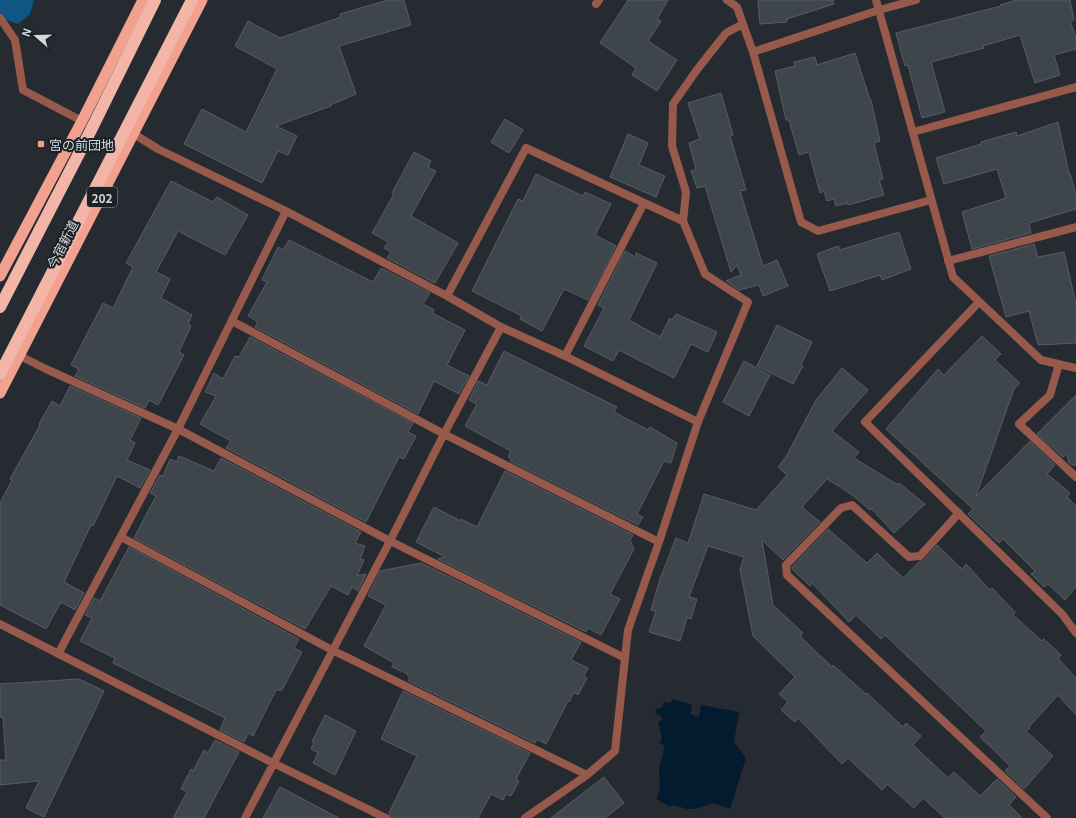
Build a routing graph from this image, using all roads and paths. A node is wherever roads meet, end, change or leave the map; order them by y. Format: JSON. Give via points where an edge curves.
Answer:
{"nodes":[{"id":1,"x":143,"y":0,"type":"edge"},
{"id":2,"x":154,"y":0,"type":"edge"},
{"id":3,"x":192,"y":0,"type":"edge"},
{"id":4,"x":202,"y":0,"type":"edge"},
{"id":5,"x":727,"y":0,"type":"edge"},
{"id":6,"x":876,"y":0,"type":"edge"},
{"id":7,"x":916,"y":0,"type":"edge"},
{"id":8,"x":879,"y":10,"type":"junction"},
{"id":9,"x":0,"y":18,"type":"edge"},
{"id":10,"x":743,"y":24,"type":"junction"},
{"id":11,"x":753,"y":52,"type":"junction"},
{"id":12,"x":1076,"y":87,"type":"edge"},
{"id":13,"x":82,"y":121,"type":"junction"},
{"id":14,"x":913,"y":132,"type":"junction"},
{"id":15,"x":134,"y":134,"type":"junction"},
{"id":16,"x":931,"y":200,"type":"junction"},
{"id":17,"x":644,"y":203,"type":"junction"},
{"id":18,"x":286,"y":211,"type":"junction"},
{"id":19,"x":683,"y":221,"type":"junction"},
{"id":20,"x":1076,"y":227,"type":"edge"},
{"id":21,"x":948,"y":261,"type":"junction"},
{"id":22,"x":0,"y":276,"type":"edge"},
{"id":23,"x":447,"y":296,"type":"junction"},
{"id":24,"x":979,"y":302,"type":"junction"},
{"id":25,"x":0,"y":307,"type":"edge"},
{"id":26,"x":232,"y":321,"type":"junction"},
{"id":27,"x":501,"y":327,"type":"junction"},
{"id":28,"x":20,"y":356,"type":"junction"},
{"id":29,"x":565,"y":356,"type":"junction"},
{"id":30,"x":1059,"y":364,"type":"junction"},
{"id":31,"x":1076,"y":368,"type":"edge"},
{"id":32,"x":0,"y":374,"type":"edge"},
{"id":33,"x":0,"y":393,"type":"edge"},
{"id":34,"x":698,"y":422,"type":"junction"},
{"id":35,"x":178,"y":428,"type":"junction"},
{"id":36,"x":444,"y":434,"type":"junction"},
{"id":37,"x":1076,"y":477,"type":"edge"},
{"id":38,"x":959,"y":513,"type":"junction"},
{"id":39,"x":121,"y":537,"type":"junction"},
{"id":40,"x":390,"y":541,"type":"junction"},
{"id":41,"x":659,"y":542,"type":"junction"},
{"id":42,"x":0,"y":624,"type":"edge"},
{"id":43,"x":1076,"y":633,"type":"edge"},
{"id":44,"x":332,"y":650,"type":"junction"},
{"id":45,"x":58,"y":654,"type":"junction"},
{"id":46,"x":625,"y":658,"type":"junction"},
{"id":47,"x":273,"y":763,"type":"junction"},
{"id":48,"x":587,"y":775,"type":"junction"},
{"id":49,"x":245,"y":818,"type":"edge"},
{"id":50,"x":386,"y":818,"type":"edge"},
{"id":51,"x":525,"y":818,"type":"edge"},
{"id":52,"x":1047,"y":818,"type":"edge"}],
"edges":[{"from":1,"to":13,"type":"highway"},
{"from":2,"to":25,"type":"highway"},
{"from":3,"to":32,"type":"highway"},
{"from":4,"to":15,"type":"highway","name":"今宿新道","number":"202"},
{"from":5,"to":10,"type":"street","via":[[737,7]]},
{"from":6,"to":8,"type":"street"},
{"from":7,"to":8,"type":"street"},
{"from":8,"to":11,"type":"street"},
{"from":8,"to":14,"type":"street"},
{"from":9,"to":13,"type":"street","via":[[15,40],[23,90]]},
{"from":10,"to":11,"type":"street"},
{"from":10,"to":19,"type":"street","via":[[726,33],[673,104],[672,146],[686,192]]},
{"from":11,"to":16,"type":"street","via":[[801,222],[818,231]]},
{"from":12,"to":14,"type":"street"},
{"from":13,"to":22,"type":"highway"},
{"from":14,"to":16,"type":"street"},
{"from":15,"to":18,"type":"street","via":[[158,149]]},
{"from":15,"to":28,"type":"highway","name":"今宿新道","number":"202"},
{"from":16,"to":21,"type":"street"},
{"from":17,"to":19,"type":"street"},
{"from":17,"to":23,"type":"street","via":[[526,148]]},
{"from":17,"to":29,"type":"street"},
{"from":18,"to":23,"type":"street"},
{"from":18,"to":26,"type":"street"},
{"from":19,"to":34,"type":"street","via":[[704,274],[748,302]]},
{"from":20,"to":21,"type":"street"},
{"from":21,"to":24,"type":"street","via":[[952,277]]},
{"from":23,"to":27,"type":"street"},
{"from":24,"to":30,"type":"street","via":[[1041,360]]},
{"from":24,"to":38,"type":"street","via":[[865,422]]},
{"from":26,"to":35,"type":"street"},
{"from":26,"to":36,"type":"street"},
{"from":27,"to":29,"type":"street"},
{"from":27,"to":36,"type":"street"},
{"from":28,"to":33,"type":"highway","name":"今宿新道","number":"202"},
{"from":28,"to":35,"type":"street"},
{"from":29,"to":34,"type":"street"},
{"from":30,"to":31,"type":"street"},
{"from":30,"to":37,"type":"street","via":[[1050,395],[1020,424]]},
{"from":34,"to":41,"type":"street"},
{"from":35,"to":39,"type":"street"},
{"from":35,"to":40,"type":"street"},
{"from":36,"to":40,"type":"street"},
{"from":36,"to":41,"type":"street"},
{"from":38,"to":43,"type":"street","via":[[1062,614]]},
{"from":38,"to":52,"type":"street","via":[[920,556],[908,557],[852,505],[841,508],[786,565],[787,575]]},
{"from":39,"to":44,"type":"street"},
{"from":39,"to":45,"type":"street"},
{"from":40,"to":44,"type":"street"},
{"from":40,"to":46,"type":"street"},
{"from":41,"to":46,"type":"street","via":[[628,630]]},
{"from":42,"to":45,"type":"street"},
{"from":44,"to":47,"type":"street"},
{"from":44,"to":48,"type":"street"},
{"from":45,"to":47,"type":"street"},
{"from":46,"to":48,"type":"street","via":[[615,751]]},
{"from":47,"to":49,"type":"street"},
{"from":47,"to":50,"type":"street"},
{"from":48,"to":51,"type":"street"}]}
